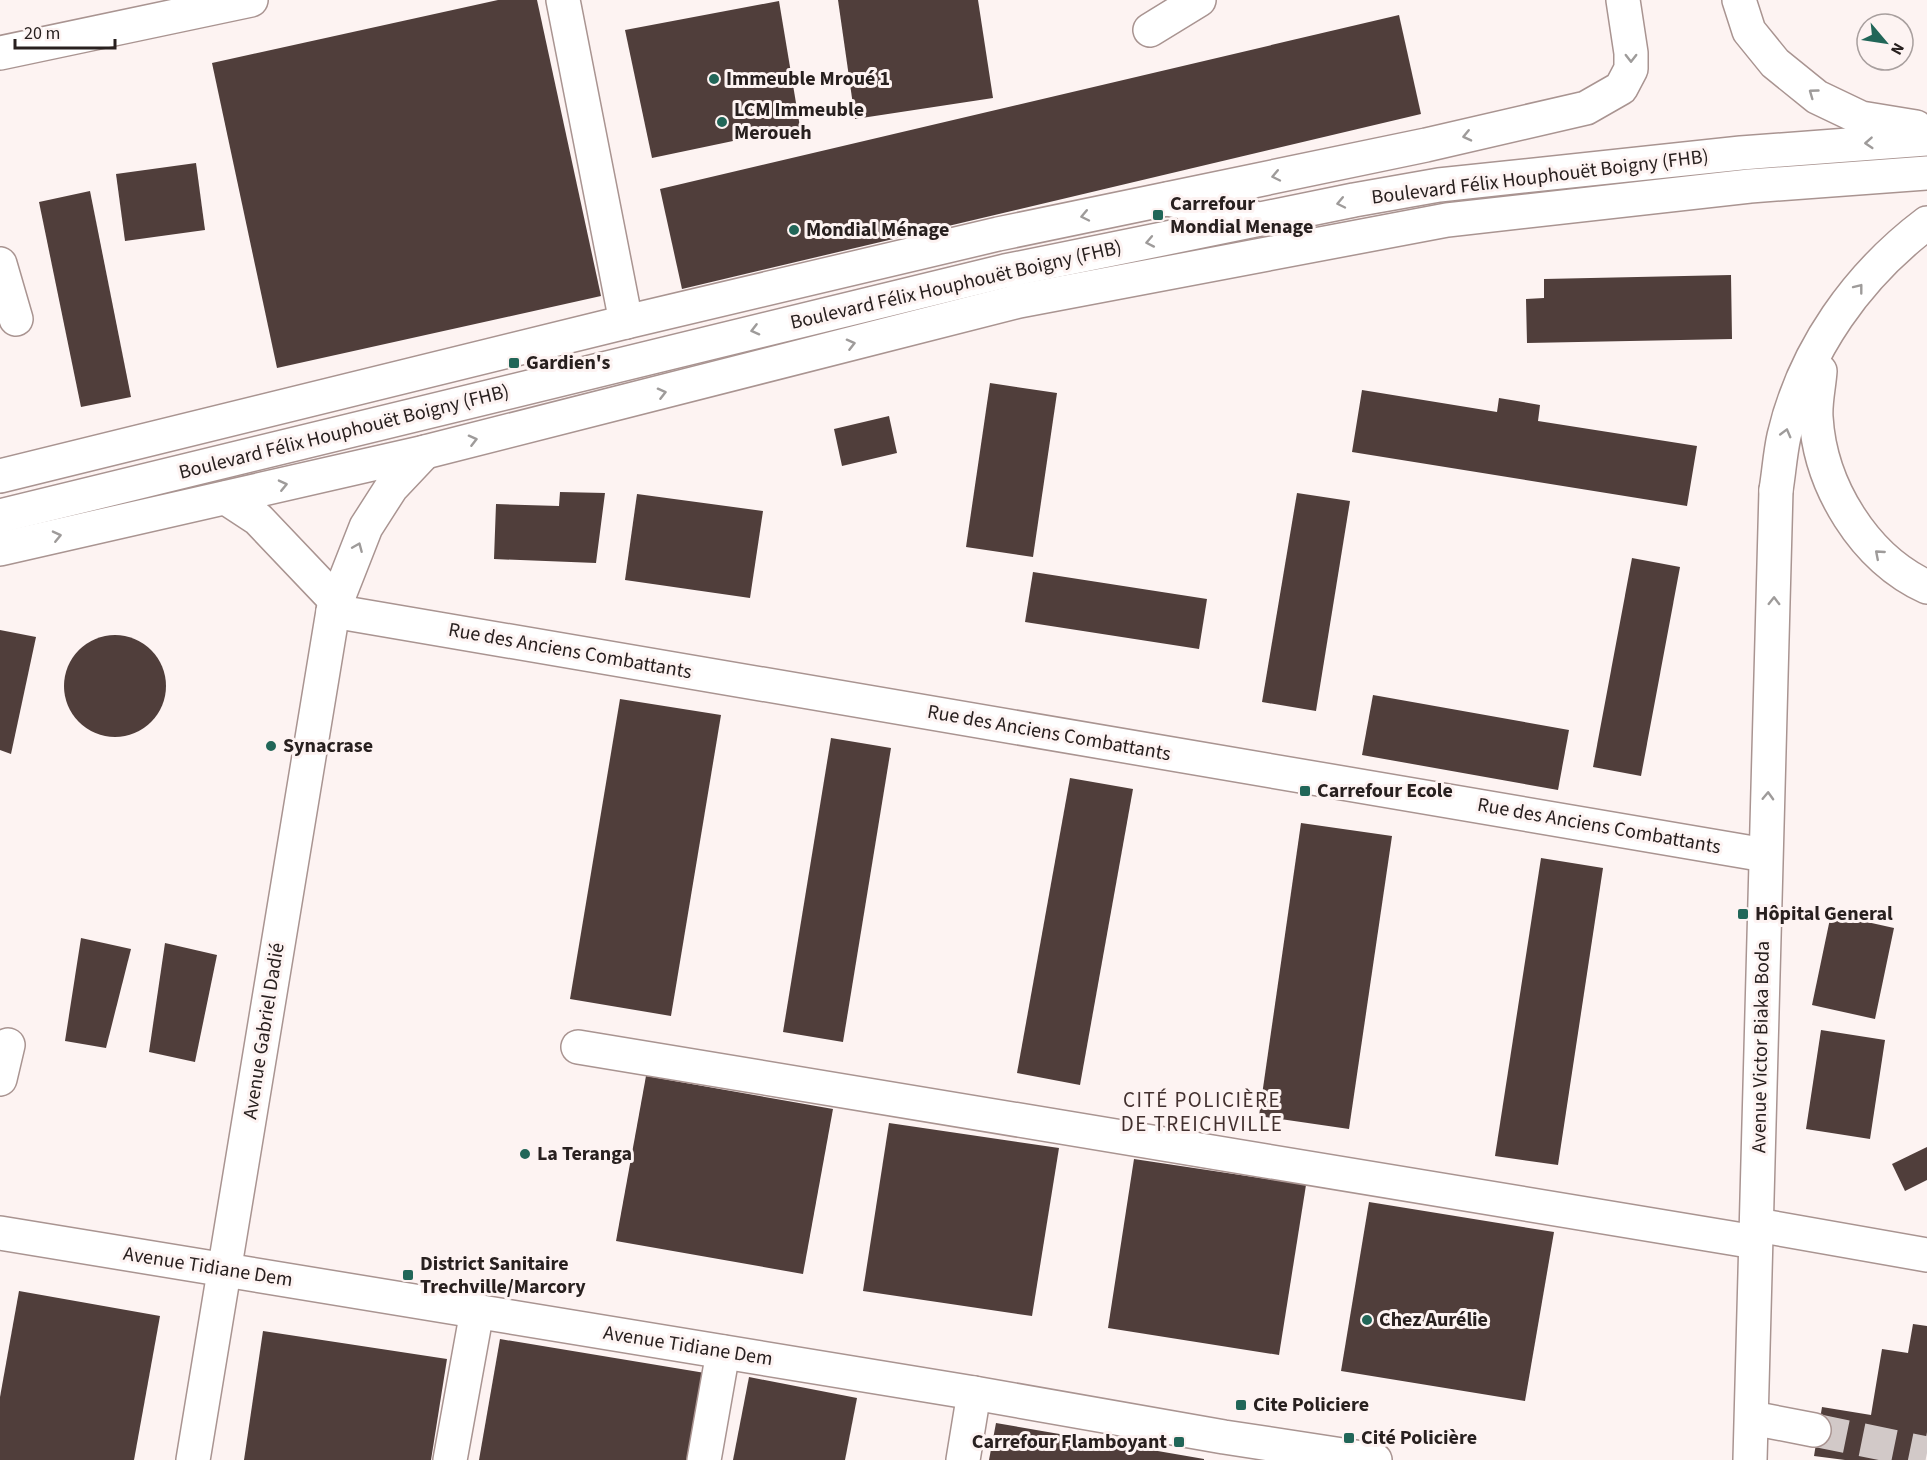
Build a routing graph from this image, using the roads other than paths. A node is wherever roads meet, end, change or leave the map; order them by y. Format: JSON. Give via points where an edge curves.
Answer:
{"nodes":[{"id":1,"x":251,"y":0,"type":"edge"},
{"id":2,"x":562,"y":0,"type":"edge"},
{"id":3,"x":1199,"y":0,"type":"edge"},
{"id":4,"x":1623,"y":0,"type":"edge"},
{"id":5,"x":1739,"y":0,"type":"edge"},
{"id":6,"x":1150,"y":30,"type":"dead end"},
{"id":7,"x":0,"y":53,"type":"edge"},
{"id":8,"x":1927,"y":129,"type":"edge"},
{"id":9,"x":1927,"y":139,"type":"edge"},
{"id":10,"x":1927,"y":172,"type":"edge"},
{"id":11,"x":1168,"y":199,"type":"junction"},
{"id":12,"x":1264,"y":219,"type":"junction"},
{"id":13,"x":1927,"y":223,"type":"edge"},
{"id":14,"x":0,"y":264,"type":"edge"},
{"id":15,"x":16,"y":319,"type":"dead end"},
{"id":16,"x":626,"y":322,"type":"junction"},
{"id":17,"x":1824,"y":334,"type":"junction"},
{"id":18,"x":425,"y":452,"type":"junction"},
{"id":19,"x":0,"y":476,"type":"edge"},
{"id":20,"x":226,"y":498,"type":"junction"},
{"id":21,"x":0,"y":516,"type":"edge"},
{"id":22,"x":0,"y":549,"type":"edge"},
{"id":23,"x":1927,"y":587,"type":"edge"},
{"id":24,"x":334,"y":606,"type":"junction"},
{"id":25,"x":1765,"y":855,"type":"junction"},
{"id":26,"x":8,"y":1045,"type":"dead end"},
{"id":27,"x":578,"y":1047,"type":"dead end"},
{"id":28,"x":0,"y":1079,"type":"edge"},
{"id":29,"x":0,"y":1233,"type":"edge"},
{"id":30,"x":1756,"y":1233,"type":"junction"},
{"id":31,"x":1927,"y":1255,"type":"edge"},
{"id":32,"x":225,"y":1269,"type":"junction"},
{"id":33,"x":477,"y":1311,"type":"junction"},
{"id":34,"x":723,"y":1352,"type":"junction"},
{"id":35,"x":974,"y":1393,"type":"junction"},
{"id":36,"x":1752,"y":1418,"type":"junction"},
{"id":37,"x":1814,"y":1430,"type":"tunnel mouth"},
{"id":38,"x":1222,"y":1449,"type":"edge"},
{"id":39,"x":193,"y":1460,"type":"edge"},
{"id":40,"x":450,"y":1460,"type":"edge"},
{"id":41,"x":704,"y":1460,"type":"edge"},
{"id":42,"x":963,"y":1460,"type":"edge"},
{"id":43,"x":1375,"y":1460,"type":"edge"},
{"id":44,"x":1750,"y":1460,"type":"edge"}],
"edges":[{"from":1,"to":7,"type":"street"},
{"from":2,"to":16,"type":"street"},
{"from":3,"to":6,"type":"street"},
{"from":4,"to":11,"type":"street","name":"Boulevard Félix Houphouët Boigny (FHB)","one_way":true,"via":[[1631,69],[1621,88],[1586,108]]},
{"from":8,"to":5,"type":"street","one_way":true,"via":[[1861,117],[1817,97],[1769,55],[1749,31]]},
{"from":9,"to":12,"type":"street","name":"Boulevard Félix Houphouët Boigny (FHB)","one_way":true,"via":[[1741,153],[1439,186]]},
{"from":18,"to":10,"type":"street","name":"Boulevard Félix Houphouët Boigny (FHB)","one_way":true,"via":[[1019,302],[1436,222],[1750,186]]},
{"from":11,"to":12,"type":"street"},
{"from":11,"to":16,"type":"street","name":"Boulevard Félix Houphouët Boigny (FHB)","one_way":true,"via":[[998,234]]},
{"from":12,"to":21,"type":"street","name":"Boulevard Félix Houphouët Boigny (FHB)","one_way":true,"via":[[1005,271]]},
{"from":17,"to":13,"type":"street","name":"Avenue Victor Biaka Boda","one_way":true,"via":[[1875,268]]},
{"from":14,"to":15,"type":"street"},
{"from":16,"to":19,"type":"street","name":"Boulevard Félix Houphouët Boigny (FHB)"},
{"from":23,"to":17,"type":"street","one_way":true,"via":[[1906,577],[1870,546],[1842,504],[1825,468],[1816,416]]},
{"from":25,"to":17,"type":"street","name":"Avenue Victor Biaka Boda","one_way":true,"via":[[1776,490],[1785,435]]},
{"from":20,"to":18,"type":"street","name":"Boulevard Félix Houphouët Boigny (FHB)","one_way":true},
{"from":24,"to":18,"type":"street","name":"Avenue Gabriel Dadié","one_way":true,"via":[[366,527],[391,489]]},
{"from":22,"to":20,"type":"street","name":"Boulevard Félix Houphouët Boigny (FHB)","one_way":true},
{"from":20,"to":24,"type":"street","via":[[258,519]]},
{"from":24,"to":25,"type":"street","name":"Rue des Anciens Combattants"},
{"from":24,"to":32,"type":"street","name":"Avenue Gabriel Dadié"},
{"from":25,"to":30,"type":"street","name":"Avenue Victor Biaka Boda"},
{"from":26,"to":28,"type":"street"},
{"from":27,"to":30,"type":"street"},
{"from":29,"to":32,"type":"street","name":"Avenue Tidiane Dem"},
{"from":30,"to":31,"type":"street"},
{"from":30,"to":36,"type":"street","name":"Avenue Victor Biaka Boda"},
{"from":32,"to":33,"type":"street","name":"Avenue Tidiane Dem"},
{"from":32,"to":39,"type":"street","name":"Avenue Gabriel Dadié"},
{"from":33,"to":34,"type":"street","name":"Avenue Tidiane Dem"},
{"from":33,"to":40,"type":"street"},
{"from":34,"to":35,"type":"street","name":"Avenue Tidiane Dem"},
{"from":34,"to":41,"type":"street"},
{"from":35,"to":38,"type":"street","name":"Avenue Tidiane Dem"},
{"from":35,"to":42,"type":"street"},
{"from":36,"to":37,"type":"street"},
{"from":36,"to":44,"type":"street","name":"Avenue Victor Biaka Boda"},
{"from":38,"to":43,"type":"street","name":"Avenue Tidiane Dem"}]}
